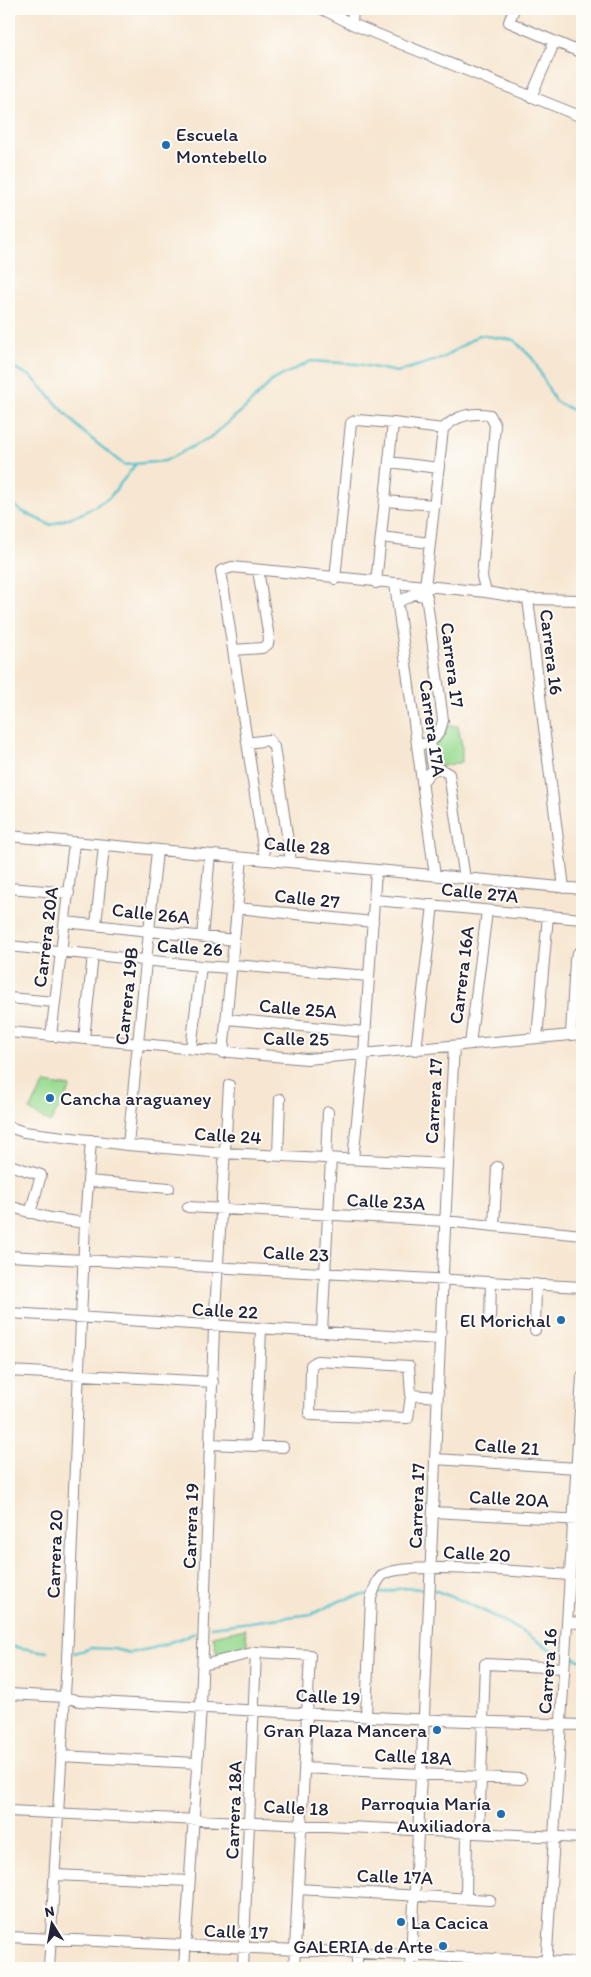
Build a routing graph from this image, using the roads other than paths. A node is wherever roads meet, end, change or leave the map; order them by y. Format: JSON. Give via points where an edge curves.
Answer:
{"nodes":[{"id":1,"x":322,"y":9,"type":"edge"},
{"id":2,"x":353,"y":9,"type":"edge"},
{"id":3,"x":514,"y":9,"type":"edge"},
{"id":4,"x":352,"y":24,"type":"junction"},
{"id":5,"x":550,"y":41,"type":"junction"},
{"id":6,"x":582,"y":53,"type":"edge"},
{"id":7,"x":531,"y":97,"type":"junction"},
{"id":8,"x":582,"y":117,"type":"edge"},
{"id":9,"x":393,"y":423,"type":"junction"},
{"id":10,"x":443,"y":428,"type":"junction"},
{"id":11,"x":389,"y":462,"type":"junction"},
{"id":12,"x":439,"y":468,"type":"junction"},
{"id":13,"x":385,"y":501,"type":"junction"},
{"id":14,"x":435,"y":505,"type":"junction"},
{"id":15,"x":381,"y":538,"type":"junction"},
{"id":16,"x":430,"y":542,"type":"junction"},
{"id":17,"x":258,"y":570,"type":"junction"},
{"id":18,"x":335,"y":579,"type":"junction"},
{"id":19,"x":376,"y":583,"type":"junction"},
{"id":20,"x":396,"y":584,"type":"junction"},
{"id":21,"x":426,"y":592,"type":"junction"},
{"id":22,"x":486,"y":592,"type":"junction"},
{"id":23,"x":528,"y":599,"type":"junction"},
{"id":24,"x":582,"y":600,"type":"edge"},
{"id":25,"x":398,"y":602,"type":"junction"},
{"id":26,"x":233,"y":650,"type":"junction"},
{"id":27,"x":247,"y":743,"type":"junction"},
{"id":28,"x":430,"y":743,"type":"junction"},
{"id":29,"x":418,"y":745,"type":"junction"},
{"id":30,"x":436,"y":768,"type":"junction"},
{"id":31,"x":423,"y":781,"type":"junction"},
{"id":32,"x":9,"y":836,"type":"edge"},
{"id":33,"x":74,"y":843,"type":"junction"},
{"id":34,"x":104,"y":846,"type":"junction"},
{"id":35,"x":157,"y":850,"type":"junction"},
{"id":36,"x":210,"y":855,"type":"junction"},
{"id":37,"x":242,"y":858,"type":"junction"},
{"id":38,"x":265,"y":860,"type":"junction"},
{"id":39,"x":291,"y":862,"type":"junction"},
{"id":40,"x":376,"y":870,"type":"junction"},
{"id":41,"x":435,"y":876,"type":"junction"},
{"id":42,"x":464,"y":878,"type":"junction"},
{"id":43,"x":9,"y":888,"type":"edge"},
{"id":44,"x":564,"y":888,"type":"junction"},
{"id":45,"x":582,"y":889,"type":"edge"},
{"id":46,"x":69,"y":893,"type":"junction"},
{"id":47,"x":374,"y":900,"type":"junction"},
{"id":48,"x":432,"y":905,"type":"junction"},
{"id":49,"x":238,"y":908,"type":"junction"},
{"id":50,"x":487,"y":911,"type":"junction"},
{"id":51,"x":548,"y":916,"type":"junction"},
{"id":52,"x":582,"y":919,"type":"edge"},
{"id":53,"x":65,"y":922,"type":"junction"},
{"id":54,"x":373,"y":922,"type":"junction"},
{"id":55,"x":96,"y":925,"type":"junction"},
{"id":56,"x":150,"y":930,"type":"junction"},
{"id":57,"x":202,"y":936,"type":"junction"},
{"id":58,"x":234,"y":940,"type":"junction"},
{"id":59,"x":9,"y":946,"type":"edge"},
{"id":60,"x":61,"y":951,"type":"junction"},
{"id":61,"x":580,"y":953,"type":"edge"},
{"id":62,"x":93,"y":956,"type":"junction"},
{"id":63,"x":147,"y":961,"type":"junction"},
{"id":64,"x":233,"y":965,"type":"junction"},
{"id":65,"x":201,"y":966,"type":"junction"},
{"id":66,"x":369,"y":976,"type":"junction"},
{"id":67,"x":9,"y":998,"type":"edge"},
{"id":68,"x":578,"y":999,"type":"edge"},
{"id":69,"x":55,"y":1002,"type":"junction"},
{"id":70,"x":227,"y":1019,"type":"junction"},
{"id":71,"x":9,"y":1032,"type":"edge"},
{"id":72,"x":365,"y":1032,"type":"junction"},
{"id":73,"x":582,"y":1034,"type":"edge"},
{"id":74,"x":571,"y":1035,"type":"junction"},
{"id":75,"x":51,"y":1036,"type":"junction"},
{"id":76,"x":537,"y":1038,"type":"junction"},
{"id":77,"x":84,"y":1039,"type":"junction"},
{"id":78,"x":138,"y":1044,"type":"junction"},
{"id":79,"x":470,"y":1044,"type":"junction"},
{"id":80,"x":454,"y":1046,"type":"junction"},
{"id":81,"x":190,"y":1048,"type":"junction"},
{"id":82,"x":416,"y":1050,"type":"junction"},
{"id":83,"x":223,"y":1052,"type":"junction"},
{"id":84,"x":364,"y":1054,"type":"junction"},
{"id":85,"x":229,"y":1085,"type":"dead end"},
{"id":86,"x":280,"y":1099,"type":"dead end"},
{"id":87,"x":328,"y":1112,"type":"dead end"},
{"id":88,"x":9,"y":1127,"type":"edge"},
{"id":89,"x":91,"y":1140,"type":"junction"},
{"id":90,"x":128,"y":1145,"type":"junction"},
{"id":91,"x":224,"y":1153,"type":"junction"},
{"id":92,"x":278,"y":1155,"type":"junction"},
{"id":93,"x":328,"y":1158,"type":"junction"},
{"id":94,"x":353,"y":1159,"type":"junction"},
{"id":95,"x":447,"y":1164,"type":"junction"},
{"id":96,"x":9,"y":1165,"type":"edge"},
{"id":97,"x":497,"y":1167,"type":"dead end"},
{"id":98,"x":88,"y":1181,"type":"junction"},
{"id":99,"x":169,"y":1188,"type":"dead end"},
{"id":100,"x":9,"y":1206,"type":"edge"},
{"id":101,"x":188,"y":1207,"type":"dead end"},
{"id":102,"x":221,"y":1210,"type":"junction"},
{"id":103,"x":30,"y":1213,"type":"junction"},
{"id":104,"x":328,"y":1216,"type":"junction"},
{"id":105,"x":445,"y":1221,"type":"junction"},
{"id":106,"x":85,"y":1223,"type":"junction"},
{"id":107,"x":494,"y":1226,"type":"junction"},
{"id":108,"x":582,"y":1235,"type":"edge"},
{"id":109,"x":9,"y":1256,"type":"edge"},
{"id":110,"x":84,"y":1260,"type":"junction"},
{"id":111,"x":218,"y":1267,"type":"junction"},
{"id":112,"x":325,"y":1272,"type":"junction"},
{"id":113,"x":442,"y":1279,"type":"junction"},
{"id":114,"x":490,"y":1282,"type":"junction"},
{"id":115,"x":536,"y":1284,"type":"junction"},
{"id":116,"x":582,"y":1287,"type":"edge"},
{"id":117,"x":9,"y":1313,"type":"edge"},
{"id":118,"x":81,"y":1318,"type":"junction"},
{"id":119,"x":490,"y":1320,"type":"dead end"},
{"id":120,"x":214,"y":1327,"type":"junction"},
{"id":121,"x":260,"y":1329,"type":"junction"},
{"id":122,"x":535,"y":1330,"type":"dead end"},
{"id":123,"x":322,"y":1332,"type":"junction"},
{"id":124,"x":439,"y":1339,"type":"junction"},
{"id":125,"x":9,"y":1371,"type":"edge"},
{"id":126,"x":79,"y":1374,"type":"junction"},
{"id":127,"x":582,"y":1377,"type":"edge"},
{"id":128,"x":213,"y":1382,"type":"junction"},
{"id":129,"x":410,"y":1395,"type":"junction"},
{"id":130,"x":437,"y":1397,"type":"junction"},
{"id":131,"x":210,"y":1444,"type":"junction"},
{"id":132,"x":256,"y":1446,"type":"junction"},
{"id":133,"x":283,"y":1448,"type":"dead end"},
{"id":134,"x":435,"y":1459,"type":"junction"},
{"id":135,"x":577,"y":1468,"type":"junction"},
{"id":136,"x":433,"y":1512,"type":"junction"},
{"id":137,"x":578,"y":1520,"type":"edge"},
{"id":138,"x":432,"y":1569,"type":"junction"},
{"id":139,"x":570,"y":1575,"type":"junction"},
{"id":140,"x":568,"y":1622,"type":"junction"},
{"id":141,"x":582,"y":1623,"type":"edge"},
{"id":142,"x":256,"y":1652,"type":"junction"},
{"id":143,"x":203,"y":1665,"type":"junction"},
{"id":144,"x":564,"y":1668,"type":"junction"},
{"id":145,"x":9,"y":1694,"type":"edge"},
{"id":146,"x":67,"y":1700,"type":"junction"},
{"id":147,"x":9,"y":1701,"type":"edge"},
{"id":148,"x":201,"y":1707,"type":"junction"},
{"id":149,"x":254,"y":1710,"type":"junction"},
{"id":150,"x":307,"y":1713,"type":"junction"},
{"id":151,"x":366,"y":1715,"type":"junction"},
{"id":152,"x":422,"y":1718,"type":"junction"},
{"id":153,"x":483,"y":1721,"type":"junction"},
{"id":154,"x":561,"y":1724,"type":"junction"},
{"id":155,"x":582,"y":1725,"type":"edge"},
{"id":156,"x":61,"y":1756,"type":"junction"},
{"id":157,"x":196,"y":1763,"type":"junction"},
{"id":158,"x":304,"y":1768,"type":"junction"},
{"id":159,"x":420,"y":1775,"type":"junction"},
{"id":160,"x":481,"y":1777,"type":"junction"},
{"id":161,"x":521,"y":1779,"type":"dead end"},
{"id":162,"x":9,"y":1811,"type":"edge"},
{"id":163,"x":58,"y":1814,"type":"junction"},
{"id":164,"x":192,"y":1820,"type":"junction"},
{"id":165,"x":250,"y":1822,"type":"junction"},
{"id":166,"x":301,"y":1825,"type":"junction"},
{"id":167,"x":418,"y":1830,"type":"junction"},
{"id":168,"x":467,"y":1833,"type":"junction"},
{"id":169,"x":479,"y":1833,"type":"junction"},
{"id":170,"x":554,"y":1836,"type":"junction"},
{"id":171,"x":582,"y":1838,"type":"edge"},
{"id":172,"x":55,"y":1876,"type":"junction"},
{"id":173,"x":189,"y":1881,"type":"junction"},
{"id":174,"x":298,"y":1890,"type":"junction"},
{"id":175,"x":415,"y":1894,"type":"junction"},
{"id":176,"x":466,"y":1897,"type":"junction"},
{"id":177,"x":490,"y":1900,"type":"dead end"},
{"id":178,"x":9,"y":1937,"type":"edge"},
{"id":179,"x":51,"y":1940,"type":"junction"},
{"id":180,"x":186,"y":1946,"type":"junction"},
{"id":181,"x":244,"y":1948,"type":"junction"},
{"id":182,"x":295,"y":1951,"type":"junction"},
{"id":183,"x":357,"y":1953,"type":"junction"},
{"id":184,"x":411,"y":1956,"type":"junction"},
{"id":185,"x":582,"y":1963,"type":"edge"},
{"id":186,"x":496,"y":1964,"type":"edge"},
{"id":187,"x":546,"y":1965,"type":"edge"},
{"id":188,"x":49,"y":1968,"type":"edge"},
{"id":189,"x":184,"y":1968,"type":"edge"},
{"id":190,"x":243,"y":1968,"type":"edge"},
{"id":191,"x":294,"y":1968,"type":"edge"},
{"id":192,"x":356,"y":1968,"type":"edge"},
{"id":193,"x":410,"y":1968,"type":"edge"}],
"edges":[{"from":1,"to":4,"type":"street"},
{"from":2,"to":4,"type":"street"},
{"from":3,"to":5,"type":"street","via":[[509,22]]},
{"from":4,"to":7,"type":"street"},
{"from":5,"to":6,"type":"street"},
{"from":5,"to":7,"type":"street","via":[[552,48]]},
{"from":7,"to":8,"type":"street"},
{"from":9,"to":10,"type":"street"},
{"from":9,"to":11,"type":"street"},
{"from":9,"to":18,"type":"street","via":[[357,420],[351,423]]},
{"from":10,"to":12,"type":"street","name":"Carrera 17"},
{"from":10,"to":22,"type":"street","via":[[467,414],[478,413],[490,415],[495,424],[482,577]]},
{"from":11,"to":12,"type":"street"},
{"from":11,"to":13,"type":"street"},
{"from":12,"to":14,"type":"street","name":"Carrera 17"},
{"from":13,"to":14,"type":"street"},
{"from":13,"to":15,"type":"street"},
{"from":14,"to":16,"type":"street","name":"Carrera 17"},
{"from":15,"to":16,"type":"street"},
{"from":15,"to":19,"type":"street"},
{"from":16,"to":21,"type":"street","name":"Carrera 17"},
{"from":17,"to":18,"type":"street"},
{"from":17,"to":26,"type":"street","via":[[268,644],[262,648]]},
{"from":17,"to":26,"type":"street","via":[[232,568],[221,571]]},
{"from":18,"to":19,"type":"street"},
{"from":19,"to":20,"type":"street"},
{"from":20,"to":21,"type":"street"},
{"from":20,"to":25,"type":"street","name":"Carrera 17A"},
{"from":21,"to":22,"type":"street"},
{"from":21,"to":25,"type":"street"},
{"from":21,"to":28,"type":"street","name":"Carrera 17","via":[[443,720],[438,735]]},
{"from":22,"to":23,"type":"street"},
{"from":23,"to":24,"type":"street"},
{"from":23,"to":44,"type":"street","name":"Carrera 16"},
{"from":25,"to":29,"type":"street","name":"Carrera 17A"},
{"from":26,"to":27,"type":"street"},
{"from":27,"to":38,"type":"street"},
{"from":27,"to":39,"type":"street","via":[[269,740],[274,747]]},
{"from":28,"to":29,"type":"street"},
{"from":28,"to":30,"type":"street"},
{"from":29,"to":31,"type":"street","name":"Carrera 17A"},
{"from":30,"to":31,"type":"street"},
{"from":30,"to":42,"type":"street","via":[[444,771],[450,780]]},
{"from":31,"to":41,"type":"street","name":"Carrera 17A"},
{"from":32,"to":33,"type":"street","name":"Calle 28"},
{"from":33,"to":34,"type":"street","name":"Calle 28"},
{"from":33,"to":46,"type":"street","name":"Carrera 20A"},
{"from":34,"to":35,"type":"street","name":"Calle 28"},
{"from":34,"to":55,"type":"street"},
{"from":35,"to":36,"type":"street","name":"Calle 28"},
{"from":35,"to":56,"type":"street","name":"Carrera 19B"},
{"from":36,"to":37,"type":"street","name":"Calle 28"},
{"from":36,"to":57,"type":"street"},
{"from":37,"to":38,"type":"street","name":"Calle 28"},
{"from":37,"to":49,"type":"street"},
{"from":38,"to":39,"type":"street","name":"Calle 28"},
{"from":39,"to":40,"type":"street","name":"Calle 28"},
{"from":40,"to":41,"type":"street","name":"Calle 28"},
{"from":40,"to":47,"type":"street"},
{"from":41,"to":42,"type":"street","name":"Calle 28"},
{"from":42,"to":44,"type":"street","name":"Calle 28"},
{"from":43,"to":46,"type":"street"},
{"from":44,"to":45,"type":"street","name":"Calle 28"},
{"from":46,"to":53,"type":"street","name":"Carrera 20A"},
{"from":47,"to":48,"type":"street","name":"Calle 27A"},
{"from":47,"to":54,"type":"street"},
{"from":48,"to":50,"type":"street","name":"Calle 27A"},
{"from":48,"to":82,"type":"street","name":"Carrera 17"},
{"from":49,"to":54,"type":"street","name":"Calle 27"},
{"from":49,"to":58,"type":"street"},
{"from":50,"to":51,"type":"street","name":"Calle 27A"},
{"from":50,"to":79,"type":"street","name":"Carrera 16A"},
{"from":51,"to":52,"type":"street","name":"Calle 27A"},
{"from":51,"to":76,"type":"street"},
{"from":53,"to":55,"type":"street","name":"Calle 26A"},
{"from":53,"to":60,"type":"street","name":"Carrera 20A"},
{"from":54,"to":66,"type":"street"},
{"from":55,"to":56,"type":"street","name":"Calle 26A"},
{"from":56,"to":57,"type":"street","name":"Calle 26A"},
{"from":56,"to":63,"type":"street","name":"Carrera 19B"},
{"from":57,"to":58,"type":"street","name":"Calle 26A"},
{"from":58,"to":64,"type":"street"},
{"from":59,"to":60,"type":"street","name":"Calle 26"},
{"from":60,"to":62,"type":"street","name":"Calle 26"},
{"from":60,"to":69,"type":"street","name":"Carrera 20A"},
{"from":61,"to":68,"type":"street","via":[[575,960]]},
{"from":62,"to":63,"type":"street","name":"Calle 26"},
{"from":62,"to":77,"type":"street"},
{"from":63,"to":65,"type":"street","name":"Calle 26"},
{"from":63,"to":78,"type":"street","name":"Carrera 19B"},
{"from":64,"to":65,"type":"street","name":"Calle 26","via":[[230,968]]},
{"from":64,"to":66,"type":"street","name":"Calle 26"},
{"from":64,"to":70,"type":"street"},
{"from":65,"to":81,"type":"street"},
{"from":66,"to":72,"type":"street"},
{"from":67,"to":69,"type":"street"},
{"from":68,"to":74,"type":"street"},
{"from":69,"to":75,"type":"street","name":"Carrera 20A"},
{"from":70,"to":72,"type":"street","name":"Calle 25A"},
{"from":70,"to":83,"type":"street"},
{"from":71,"to":75,"type":"street","name":"Calle 25"},
{"from":72,"to":84,"type":"street"},
{"from":73,"to":74,"type":"street","name":"Calle 25"},
{"from":74,"to":76,"type":"street","name":"Calle 25"},
{"from":75,"to":77,"type":"street","name":"Calle 25"},
{"from":76,"to":79,"type":"street","name":"Calle 25"},
{"from":77,"to":78,"type":"street","name":"Calle 25"},
{"from":78,"to":81,"type":"street","name":"Calle 25"},
{"from":78,"to":90,"type":"street","name":"Carrera 19B"},
{"from":79,"to":80,"type":"street","name":"Calle 25"},
{"from":80,"to":82,"type":"street","name":"Calle 25"},
{"from":80,"to":95,"type":"street","name":"Carrera 17"},
{"from":81,"to":83,"type":"street","name":"Calle 25"},
{"from":82,"to":84,"type":"street","name":"Calle 25"},
{"from":83,"to":84,"type":"street","name":"Calle 25","via":[[307,1059]]},
{"from":84,"to":94,"type":"street"},
{"from":85,"to":91,"type":"street","name":"Carrera 19"},
{"from":86,"to":92,"type":"street"},
{"from":87,"to":93,"type":"street"},
{"from":88,"to":89,"type":"street","name":"Calle 24","via":[[24,1132]]},
{"from":89,"to":90,"type":"street","name":"Calle 24"},
{"from":89,"to":98,"type":"street","name":"Carrera 20"},
{"from":90,"to":91,"type":"street","name":"Calle 24"},
{"from":91,"to":92,"type":"street","name":"Calle 24"},
{"from":91,"to":102,"type":"street","name":"Carrera 19"},
{"from":92,"to":93,"type":"street","name":"Calle 24"},
{"from":93,"to":94,"type":"street","name":"Calle 24"},
{"from":93,"to":104,"type":"street"},
{"from":94,"to":95,"type":"street","name":"Calle 24"},
{"from":95,"to":105,"type":"street","name":"Carrera 17"},
{"from":96,"to":103,"type":"street","via":[[41,1175]]},
{"from":97,"to":107,"type":"street"},
{"from":98,"to":99,"type":"street"},
{"from":98,"to":106,"type":"street","name":"Carrera 20"},
{"from":100,"to":103,"type":"street"},
{"from":101,"to":102,"type":"street","name":"Calle 23A"},
{"from":102,"to":104,"type":"street","name":"Calle 23A"},
{"from":102,"to":111,"type":"street","name":"Carrera 19"},
{"from":103,"to":106,"type":"street"},
{"from":104,"to":105,"type":"street","name":"Calle 23A"},
{"from":104,"to":112,"type":"street"},
{"from":105,"to":107,"type":"street","name":"Calle 23A"},
{"from":105,"to":113,"type":"street","name":"Carrera 17"},
{"from":106,"to":110,"type":"street","name":"Carrera 20"},
{"from":107,"to":108,"type":"street","name":"Calle 23A"},
{"from":109,"to":110,"type":"street","name":"Calle 23"},
{"from":110,"to":111,"type":"street","name":"Calle 23"},
{"from":110,"to":118,"type":"street","name":"Carrera 20"},
{"from":111,"to":112,"type":"street","name":"Calle 23"},
{"from":111,"to":120,"type":"street","name":"Carrera 19"},
{"from":112,"to":113,"type":"street","name":"Calle 23"},
{"from":112,"to":123,"type":"street"},
{"from":113,"to":114,"type":"street","name":"Calle 23"},
{"from":113,"to":124,"type":"street","name":"Carrera 17"},
{"from":114,"to":115,"type":"street","name":"Calle 23"},
{"from":114,"to":119,"type":"street"},
{"from":115,"to":116,"type":"street","name":"Calle 23"},
{"from":115,"to":122,"type":"street"},
{"from":117,"to":118,"type":"street","name":"Calle 22"},
{"from":118,"to":120,"type":"street","name":"Calle 22"},
{"from":118,"to":126,"type":"street","name":"Carrera 20"},
{"from":120,"to":121,"type":"street","name":"Calle 22"},
{"from":120,"to":128,"type":"street","name":"Carrera 19"},
{"from":121,"to":123,"type":"street","name":"Calle 22"},
{"from":121,"to":132,"type":"street"},
{"from":123,"to":124,"type":"street","name":"Calle 22"},
{"from":124,"to":130,"type":"street","name":"Carrera 17"},
{"from":125,"to":126,"type":"street"},
{"from":126,"to":128,"type":"street"},
{"from":126,"to":146,"type":"street","name":"Carrera 20"},
{"from":127,"to":135,"type":"street","name":"Carrera 16"},
{"from":128,"to":131,"type":"street","name":"Carrera 19"},
{"from":129,"to":129,"type":"street","via":[[409,1366],[317,1361],[311,1365],[309,1412],[313,1416],[408,1418]]},
{"from":129,"to":130,"type":"street"},
{"from":130,"to":134,"type":"street","name":"Carrera 17"},
{"from":131,"to":132,"type":"street"},
{"from":131,"to":143,"type":"street","name":"Carrera 19"},
{"from":132,"to":133,"type":"street"},
{"from":134,"to":135,"type":"street","name":"Calle 21"},
{"from":134,"to":136,"type":"street","name":"Carrera 17"},
{"from":135,"to":137,"type":"street","name":"Carrera 16"},
{"from":136,"to":137,"type":"street","name":"Calle 20A"},
{"from":136,"to":138,"type":"street","name":"Carrera 17"},
{"from":137,"to":139,"type":"street","name":"Carrera 16"},
{"from":138,"to":139,"type":"street","name":"Calle 20"},
{"from":138,"to":151,"type":"street","name":"Calle 20","via":[[400,1570],[383,1575],[375,1585],[371,1598]]},
{"from":138,"to":152,"type":"street","name":"Carrera 17"},
{"from":139,"to":140,"type":"street","name":"Carrera 16"},
{"from":140,"to":141,"type":"street"},
{"from":140,"to":144,"type":"street","name":"Carrera 16"},
{"from":142,"to":143,"type":"street"},
{"from":142,"to":149,"type":"street","name":"Carrera 18A"},
{"from":142,"to":150,"type":"street","via":[[310,1655]]},
{"from":143,"to":148,"type":"street","name":"Carrera 19"},
{"from":144,"to":153,"type":"street","via":[[485,1664]]},
{"from":144,"to":154,"type":"street","name":"Carrera 16"},
{"from":145,"to":146,"type":"street","name":"Calle 19"},
{"from":146,"to":147,"type":"street","name":"Calle 19"},
{"from":146,"to":148,"type":"street","name":"Calle 19"},
{"from":146,"to":156,"type":"street","name":"Carrera 20"},
{"from":148,"to":149,"type":"street","name":"Calle 19"},
{"from":148,"to":157,"type":"street","name":"Carrera 19"},
{"from":149,"to":150,"type":"street","name":"Calle 19"},
{"from":149,"to":165,"type":"street","name":"Carrera 18A"},
{"from":150,"to":151,"type":"street","name":"Calle 19"},
{"from":150,"to":158,"type":"street"},
{"from":151,"to":152,"type":"street","name":"Calle 19"},
{"from":152,"to":153,"type":"street","name":"Calle 19"},
{"from":152,"to":159,"type":"street","name":"Carrera 17"},
{"from":153,"to":154,"type":"street","name":"Calle 19"},
{"from":153,"to":160,"type":"street"},
{"from":154,"to":155,"type":"street","name":"Calle 19"},
{"from":154,"to":170,"type":"street","name":"Carrera 16"},
{"from":156,"to":157,"type":"street"},
{"from":156,"to":163,"type":"street","name":"Carrera 20"},
{"from":157,"to":164,"type":"street","name":"Carrera 19"},
{"from":158,"to":159,"type":"street","name":"Calle 18A"},
{"from":158,"to":166,"type":"street"},
{"from":159,"to":160,"type":"street","name":"Calle 18A"},
{"from":159,"to":167,"type":"street","name":"Carrera 17"},
{"from":160,"to":161,"type":"street","name":"Calle 18A"},
{"from":160,"to":169,"type":"street"},
{"from":162,"to":163,"type":"street","name":"Calle 18"},
{"from":163,"to":164,"type":"street","name":"Calle 18"},
{"from":163,"to":172,"type":"street","name":"Carrera 20"},
{"from":164,"to":165,"type":"street","name":"Calle 18"},
{"from":164,"to":173,"type":"street","name":"Carrera 19"},
{"from":165,"to":166,"type":"street","name":"Calle 18"},
{"from":165,"to":181,"type":"street","name":"Carrera 18A"},
{"from":166,"to":167,"type":"street","name":"Calle 18"},
{"from":166,"to":174,"type":"street"},
{"from":167,"to":168,"type":"street","name":"Calle 18"},
{"from":167,"to":175,"type":"street","name":"Carrera 17"},
{"from":168,"to":169,"type":"street","name":"Calle 18"},
{"from":168,"to":176,"type":"street"},
{"from":169,"to":170,"type":"street","name":"Calle 18"},
{"from":170,"to":171,"type":"street","name":"Calle 18"},
{"from":170,"to":187,"type":"street","name":"Carrera 16"},
{"from":172,"to":173,"type":"street"},
{"from":172,"to":179,"type":"street","name":"Carrera 20"},
{"from":173,"to":180,"type":"street","name":"Carrera 19"},
{"from":174,"to":175,"type":"street","name":"Calle 17A"},
{"from":174,"to":182,"type":"street"},
{"from":175,"to":176,"type":"street","name":"Calle 17A"},
{"from":175,"to":184,"type":"street","name":"Carrera 17"},
{"from":176,"to":177,"type":"street","name":"Calle 17A"},
{"from":178,"to":179,"type":"street","name":"Calle 17"},
{"from":179,"to":180,"type":"street","name":"Calle 17"},
{"from":179,"to":188,"type":"street","name":"Carrera 20"},
{"from":180,"to":181,"type":"street","name":"Calle 17"},
{"from":180,"to":189,"type":"street","name":"Carrera 19"},
{"from":181,"to":182,"type":"street","name":"Calle 17"},
{"from":181,"to":190,"type":"street","name":"Carrera 18A"},
{"from":182,"to":183,"type":"street","name":"Calle 17"},
{"from":182,"to":191,"type":"street"},
{"from":183,"to":184,"type":"street","name":"Calle 17"},
{"from":183,"to":192,"type":"street"},
{"from":184,"to":186,"type":"street","name":"Calle 17"},
{"from":184,"to":193,"type":"street","name":"Carrera 17"},
{"from":185,"to":187,"type":"street","name":"Calle 17"},
{"from":186,"to":187,"type":"street","name":"Calle 17"}]}
